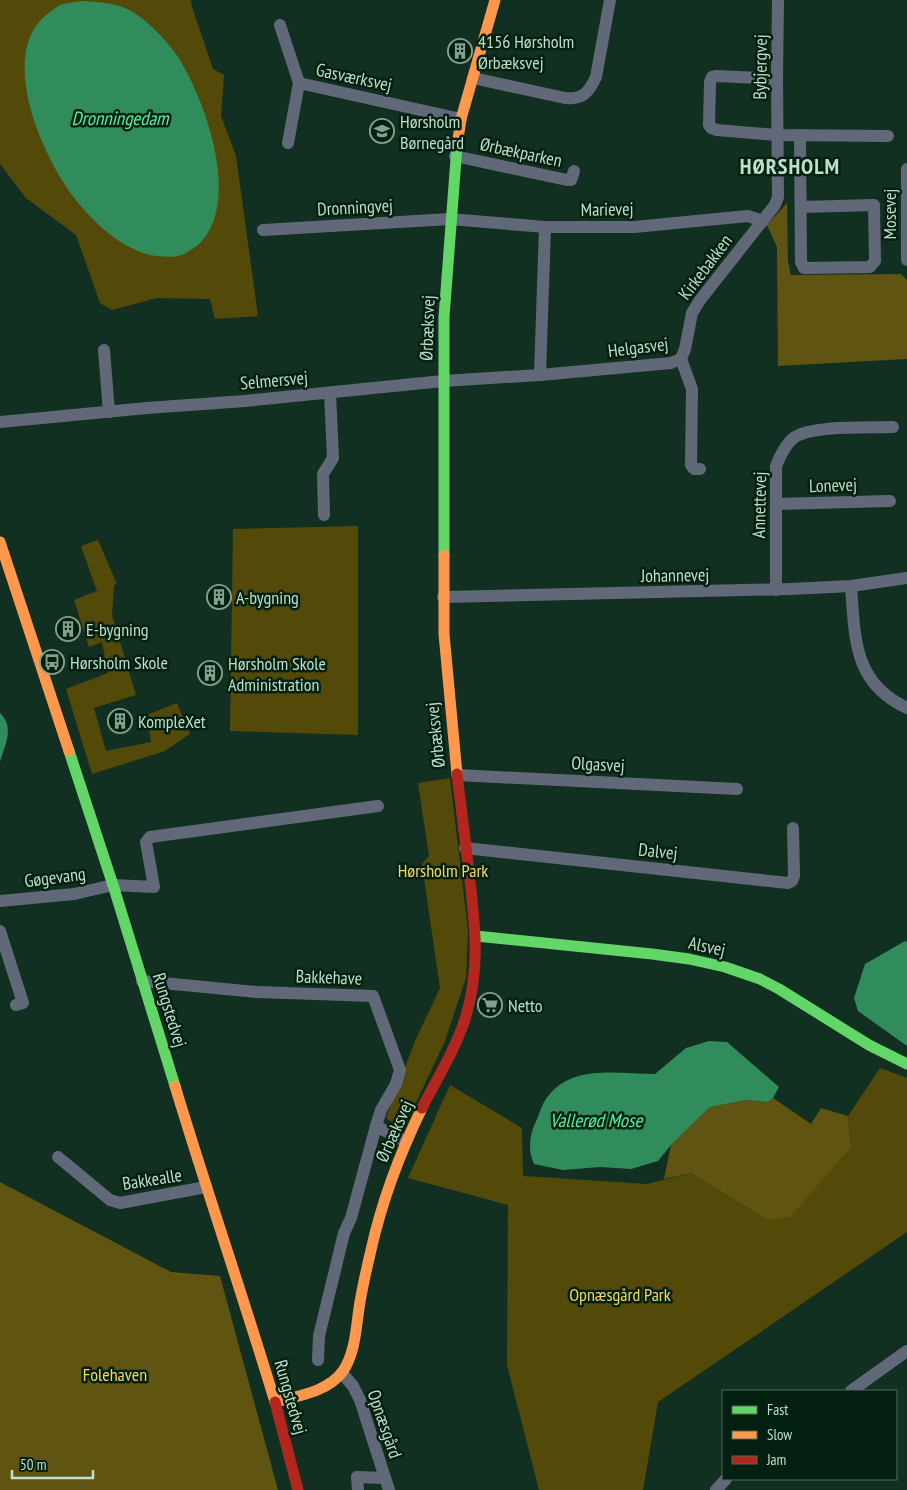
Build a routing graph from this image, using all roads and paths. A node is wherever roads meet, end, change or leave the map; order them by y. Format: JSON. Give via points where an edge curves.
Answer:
{"nodes":[{"id":1,"x":495,"y":0,"type":"edge"},
{"id":2,"x":610,"y":0,"type":"edge"},
{"id":3,"x":778,"y":0,"type":"edge"},
{"id":4,"x":280,"y":24,"type":"dead end"},
{"id":5,"x":473,"y":78,"type":"junction"},
{"id":6,"x":776,"y":79,"type":"junction"},
{"id":7,"x":300,"y":83,"type":"junction"},
{"id":8,"x":461,"y":119,"type":"junction"},
{"id":9,"x":777,"y":135,"type":"junction"},
{"id":10,"x":800,"y":135,"type":"junction"},
{"id":11,"x":888,"y":136,"type":"dead end"},
{"id":12,"x":288,"y":144,"type":"dead end"},
{"id":13,"x":455,"y":156,"type":"junction"},
{"id":14,"x":907,"y":169,"type":"edge"},
{"id":15,"x":574,"y":171,"type":"dead end"},
{"id":16,"x":775,"y":205,"type":"joint"},
{"id":17,"x":801,"y":207,"type":"junction"},
{"id":18,"x":450,"y":219,"type":"junction"},
{"id":19,"x":763,"y":221,"type":"junction"},
{"id":20,"x":545,"y":227,"type":"junction"},
{"id":21,"x":263,"y":230,"type":"dead end"},
{"id":22,"x":907,"y":260,"type":"edge"},
{"id":23,"x":104,"y":350,"type":"dead end"},
{"id":24,"x":680,"y":359,"type":"junction"},
{"id":25,"x":540,"y":375,"type":"junction"},
{"id":26,"x":443,"y":381,"type":"junction"},
{"id":27,"x":330,"y":393,"type":"junction"},
{"id":28,"x":109,"y":412,"type":"junction"},
{"id":29,"x":0,"y":422,"type":"edge"},
{"id":30,"x":893,"y":427,"type":"dead end"},
{"id":31,"x":700,"y":468,"type":"dead end"},
{"id":32,"x":890,"y":501,"type":"dead end"},
{"id":33,"x":776,"y":504,"type":"junction"},
{"id":34,"x":324,"y":515,"type":"dead end"},
{"id":35,"x":0,"y":542,"type":"edge"},
{"id":36,"x":907,"y":578,"type":"edge"},
{"id":37,"x":851,"y":586,"type":"junction"},
{"id":38,"x":776,"y":590,"type":"junction"},
{"id":39,"x":443,"y":597,"type":"junction"},
{"id":40,"x":907,"y":708,"type":"edge"},
{"id":41,"x":457,"y":775,"type":"junction"},
{"id":42,"x":737,"y":789,"type":"dead end"},
{"id":43,"x":378,"y":806,"type":"dead end"},
{"id":44,"x":793,"y":828,"type":"dead end"},
{"id":45,"x":465,"y":848,"type":"junction"},
{"id":46,"x":113,"y":885,"type":"junction"},
{"id":47,"x":0,"y":901,"type":"edge"},
{"id":48,"x":0,"y":931,"type":"edge"},
{"id":49,"x":476,"y":936,"type":"junction"},
{"id":50,"x":142,"y":981,"type":"junction"},
{"id":51,"x":16,"y":1005,"type":"dead end"},
{"id":52,"x":907,"y":1064,"type":"edge"},
{"id":53,"x":376,"y":1126,"type":"junction"},
{"id":54,"x":406,"y":1142,"type":"junction"},
{"id":55,"x":58,"y":1157,"type":"dead end"},
{"id":56,"x":206,"y":1187,"type":"junction"},
{"id":57,"x":907,"y":1351,"type":"edge"},
{"id":58,"x":318,"y":1360,"type":"dead end"},
{"id":59,"x":342,"y":1373,"type":"junction"},
{"id":60,"x":852,"y":1390,"type":"edge"},
{"id":61,"x":276,"y":1402,"type":"junction"},
{"id":62,"x":725,"y":1480,"type":"edge"},
{"id":63,"x":387,"y":1484,"type":"edge"},
{"id":64,"x":298,"y":1490,"type":"edge"},
{"id":65,"x":358,"y":1490,"type":"edge"},
{"id":66,"x":716,"y":1490,"type":"edge"}],
"edges":[{"from":1,"to":5,"type":"street","name":"Ørbæksvej"},
{"from":2,"to":5,"type":"street","via":[[596,77],[584,95],[576,99],[565,98]]},
{"from":3,"to":6,"type":"street","name":"Bybjergvej"},
{"from":4,"to":7,"type":"street"},
{"from":5,"to":8,"type":"street","name":"Ørbæksvej"},
{"from":6,"to":9,"type":"street","name":"Bybjergvej"},
{"from":6,"to":9,"type":"street","via":[[712,78],[708,125],[717,130]]},
{"from":7,"to":8,"type":"street","name":"Gasværksvej"},
{"from":7,"to":12,"type":"street","name":"Gasværksvej"},
{"from":8,"to":13,"type":"street","name":"Ørbæksvej"},
{"from":9,"to":10,"type":"street"},
{"from":9,"to":16,"type":"street","name":"Bybjergvej","via":[[778,197]]},
{"from":10,"to":11,"type":"street"},
{"from":10,"to":17,"type":"street"},
{"from":13,"to":15,"type":"street","name":"Ørbækparken","via":[[567,180],[571,180]]},
{"from":13,"to":18,"type":"street","name":"Ørbæksvej"},
{"from":14,"to":22,"type":"street","name":"Mosevej"},
{"from":16,"to":19,"type":"street","name":"Kirkebakken"},
{"from":17,"to":17,"type":"street","via":[[874,205],[875,261],[870,267],[804,268],[801,262]]},
{"from":18,"to":20,"type":"street","name":"Marievej"},
{"from":18,"to":21,"type":"street","name":"Dronningvej"},
{"from":18,"to":26,"type":"street","name":"Ørbæksvej"},
{"from":19,"to":20,"type":"street","name":"Marievej","via":[[748,216],[634,227]]},
{"from":19,"to":24,"type":"street","name":"Kirkebakken","via":[[692,313]]},
{"from":20,"to":25,"type":"street"},
{"from":23,"to":28,"type":"street"},
{"from":24,"to":25,"type":"street","name":"Helgasvej","via":[[671,363]]},
{"from":24,"to":31,"type":"street","name":"Helgasvej","via":[[692,389],[691,465],[694,469]]},
{"from":25,"to":26,"type":"street","name":"Helgasvej"},
{"from":26,"to":27,"type":"street","name":"Selmersvej"},
{"from":26,"to":39,"type":"street","name":"Ørbæksvej"},
{"from":27,"to":28,"type":"street","name":"Selmersvej"},
{"from":27,"to":34,"type":"street","via":[[333,458],[322,474]]},
{"from":28,"to":29,"type":"street","name":"Selmersvej"},
{"from":30,"to":33,"type":"street","name":"Annettevej","via":[[811,430],[794,438],[776,466]]},
{"from":32,"to":33,"type":"street","name":"Lonevej"},
{"from":33,"to":38,"type":"street","name":"Annettevej"},
{"from":35,"to":46,"type":"street","name":"Rungstedvej"},
{"from":36,"to":37,"type":"street","name":"Johannevej"},
{"from":37,"to":38,"type":"street","name":"Johannevej"},
{"from":37,"to":40,"type":"street","via":[[855,639],[862,665],[876,687]]},
{"from":38,"to":39,"type":"street","name":"Johannevej"},
{"from":39,"to":41,"type":"street","name":"Ørbæksvej","via":[[446,673]]},
{"from":41,"to":42,"type":"street","name":"Olgasvej"},
{"from":41,"to":45,"type":"street","name":"Ørbæksvej"},
{"from":43,"to":46,"type":"street","via":[[150,837],[146,842],[154,887]]},
{"from":44,"to":45,"type":"street","name":"Dalvej","via":[[794,876],[788,883]]},
{"from":45,"to":49,"type":"street","name":"Ørbæksvej"},
{"from":46,"to":47,"type":"street","name":"Gøgevang","via":[[74,894]]},
{"from":46,"to":50,"type":"street","name":"Rungstedvej"},
{"from":48,"to":51,"type":"street","via":[[23,1003]]},
{"from":49,"to":52,"type":"street","name":"Alsvej","via":[[664,955],[737,970],[781,990],[872,1048]]},
{"from":49,"to":54,"type":"street","name":"Ørbæksvej","via":[[476,962],[465,1019]]},
{"from":50,"to":53,"type":"street","name":"Bakkehave","via":[[257,992],[373,996],[400,1070],[396,1084],[380,1110]]},
{"from":50,"to":56,"type":"street","name":"Rungstedvej"},
{"from":53,"to":54,"type":"street"},
{"from":53,"to":58,"type":"street","name":"Bakkehave","via":[[344,1233],[319,1336]]},
{"from":54,"to":59,"type":"street","name":"Ørbæksvej","via":[[374,1234],[351,1355]]},
{"from":55,"to":56,"type":"street","name":"Bakkealle","via":[[110,1200],[120,1203]]},
{"from":56,"to":61,"type":"street","name":"Rungstedvej"},
{"from":57,"to":60,"type":"street"},
{"from":59,"to":61,"type":"street","via":[[314,1391]]},
{"from":59,"to":63,"type":"street","name":"Opnæsgård","via":[[360,1400]]},
{"from":61,"to":64,"type":"street","name":"Rungstedvej"},
{"from":62,"to":66,"type":"street"},
{"from":63,"to":65,"type":"street","via":[[357,1477]]}]}
